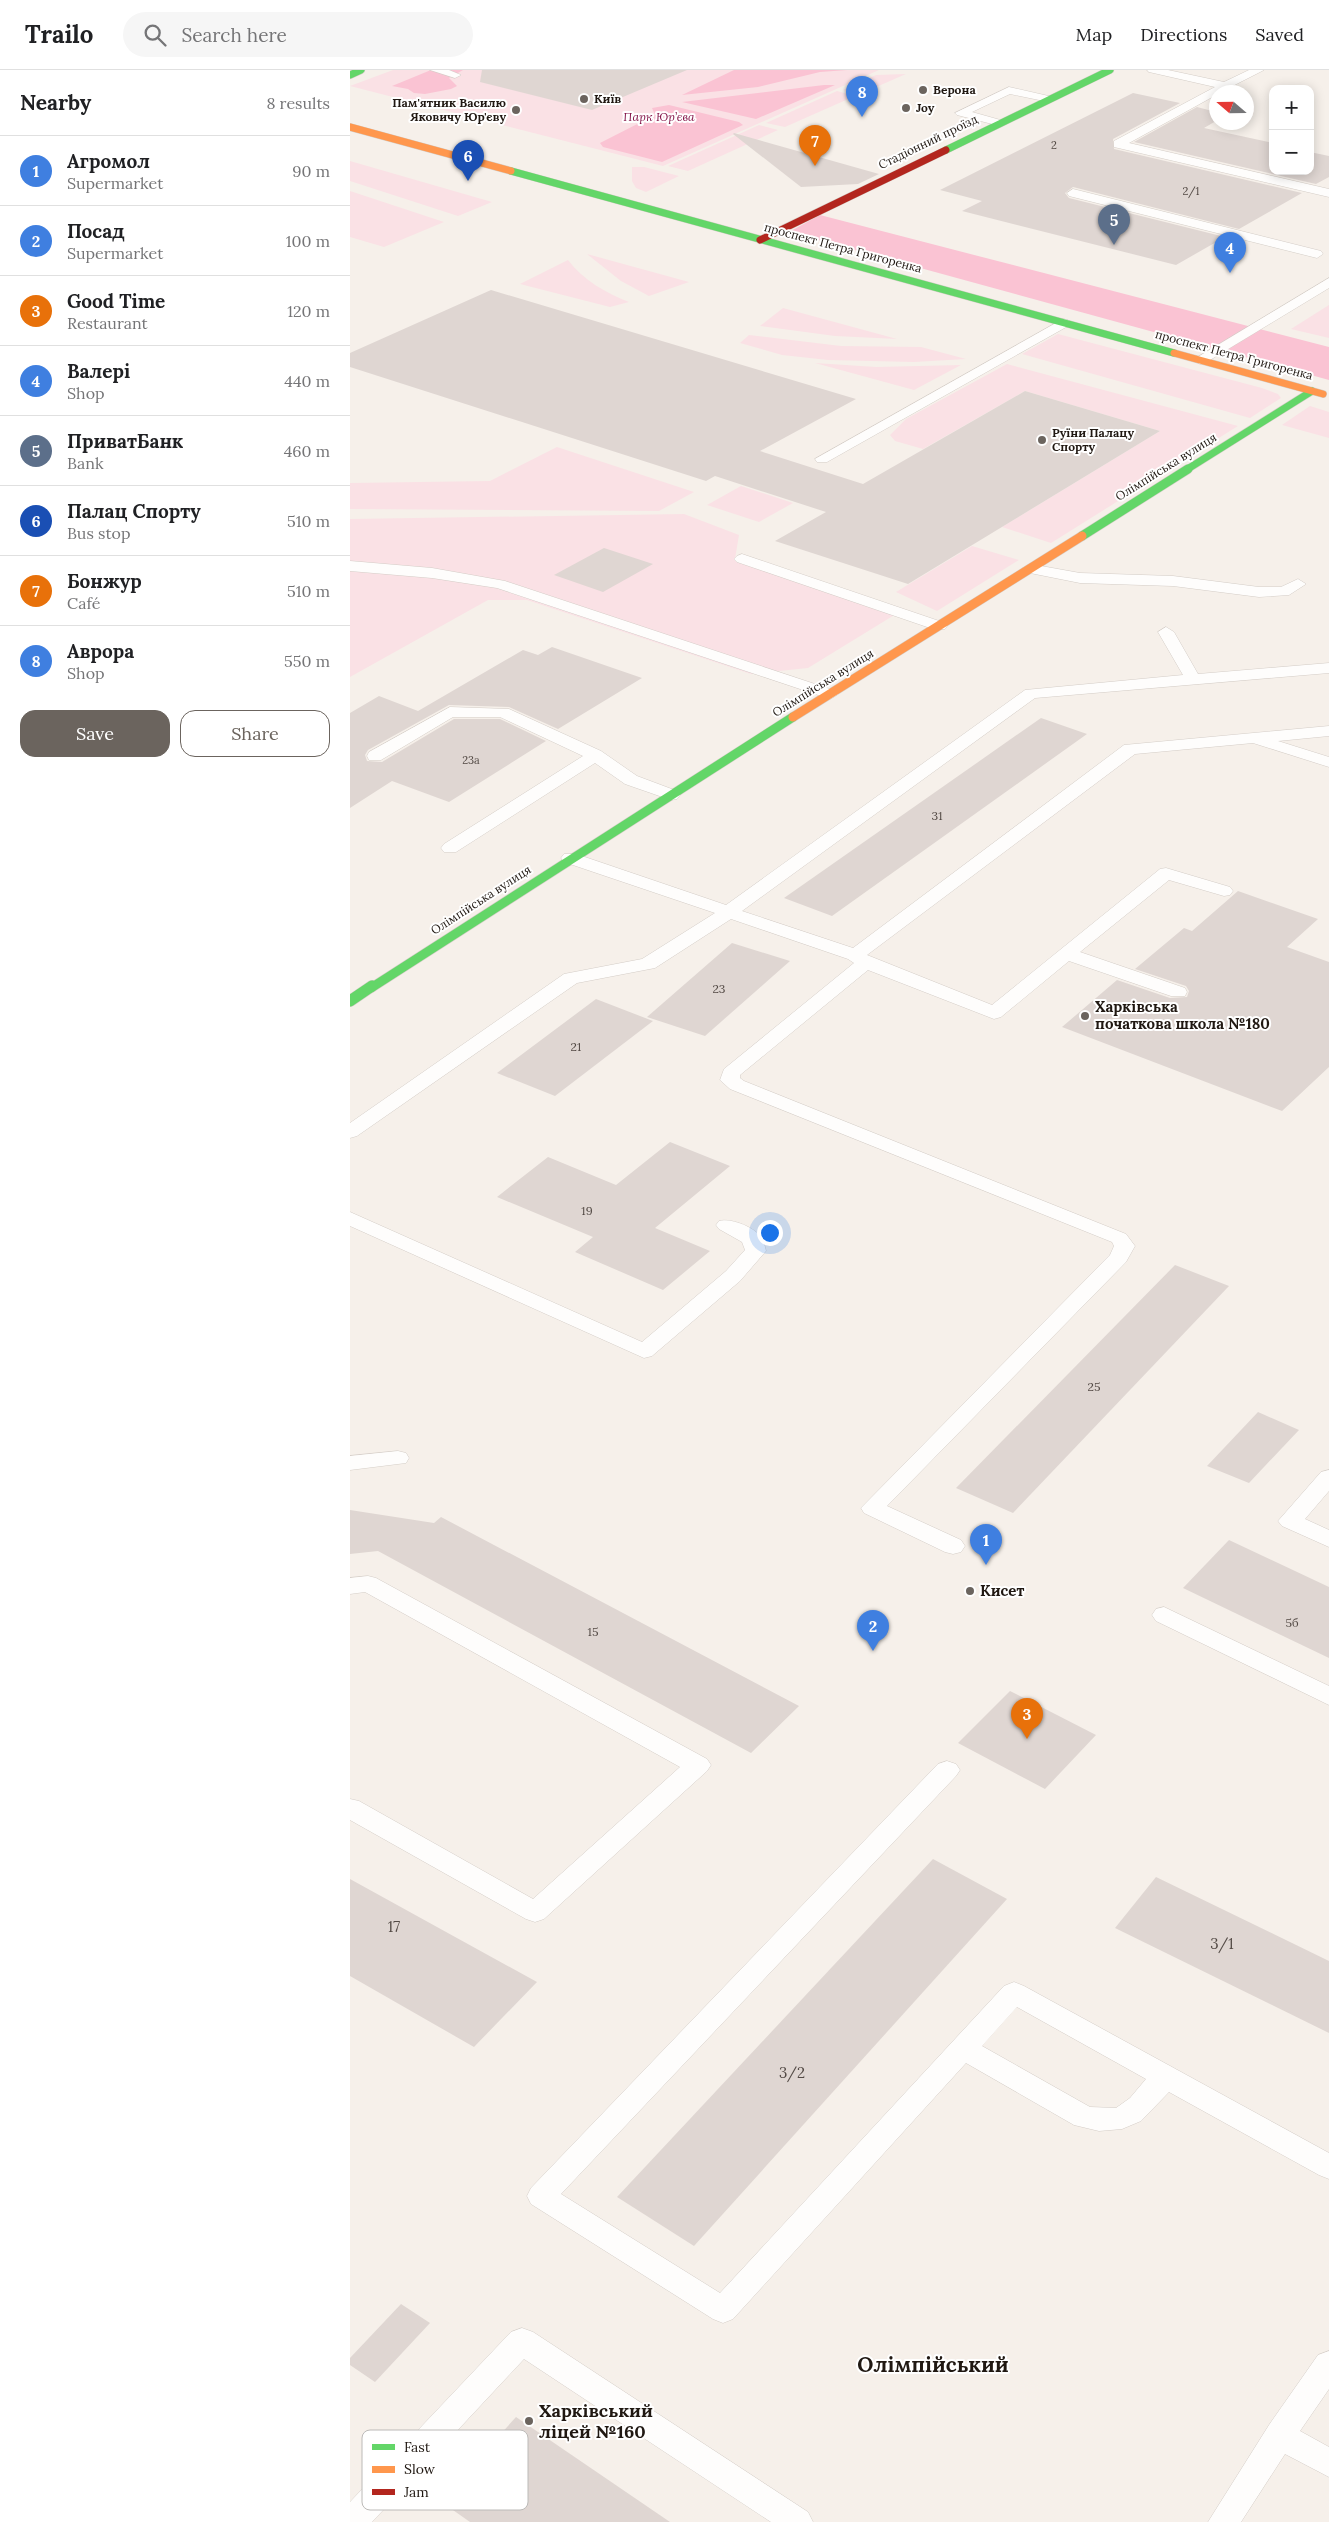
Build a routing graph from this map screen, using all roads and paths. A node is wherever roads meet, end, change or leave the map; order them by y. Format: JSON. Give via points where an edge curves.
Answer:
{"nodes":[{"id":1,"x":362,"y":70,"type":"edge"},
{"id":2,"x":436,"y":70,"type":"edge"},
{"id":3,"x":1110,"y":70,"type":"edge"},
{"id":4,"x":1153,"y":70,"type":"edge"},
{"id":5,"x":1258,"y":70,"type":"edge"},
{"id":6,"x":350,"y":74,"type":"edge"},
{"id":7,"x":455,"y":75,"type":"dead end"},
{"id":8,"x":1220,"y":85,"type":"edge"},
{"id":9,"x":1227,"y":85,"type":"edge"},
{"id":10,"x":1209,"y":95,"type":"edge"},
{"id":11,"x":1049,"y":99,"type":"junction"},
{"id":12,"x":1000,"y":123,"type":"junction"},
{"id":13,"x":350,"y":127,"type":"edge"},
{"id":14,"x":1073,"y":193,"type":"dead end"},
{"id":15,"x":1329,"y":193,"type":"edge"},
{"id":16,"x":760,"y":240,"type":"junction"},
{"id":17,"x":1329,"y":246,"type":"edge"},
{"id":18,"x":1317,"y":254,"type":"junction"},
{"id":19,"x":1324,"y":266,"type":"dead end"},
{"id":20,"x":1329,"y":282,"type":"edge"},
{"id":21,"x":1063,"y":323,"type":"junction"},
{"id":22,"x":1200,"y":360,"type":"junction"},
{"id":23,"x":1312,"y":391,"type":"junction"},
{"id":24,"x":1329,"y":396,"type":"edge"},
{"id":25,"x":822,"y":459,"type":"dead end"},
{"id":26,"x":742,"y":559,"type":"dead end"},
{"id":27,"x":350,"y":566,"type":"edge"},
{"id":28,"x":1030,"y":569,"type":"junction"},
{"id":29,"x":1298,"y":584,"type":"dead end"},
{"id":30,"x":938,"y":626,"type":"junction"},
{"id":31,"x":1166,"y":632,"type":"dead end"},
{"id":32,"x":1329,"y":668,"type":"edge"},
{"id":33,"x":1193,"y":679,"type":"junction"},
{"id":34,"x":830,"y":694,"type":"junction"},
{"id":35,"x":1329,"y":731,"type":"edge"},
{"id":36,"x":1249,"y":737,"type":"junction"},
{"id":37,"x":595,"y":755,"type":"junction"},
{"id":38,"x":375,"y":756,"type":"dead end"},
{"id":39,"x":1329,"y":762,"type":"edge"},
{"id":40,"x":671,"y":795,"type":"junction"},
{"id":41,"x":450,"y":848,"type":"dead end"},
{"id":42,"x":570,"y":858,"type":"junction"},
{"id":43,"x":1224,"y":891,"type":"dead end"},
{"id":44,"x":729,"y":913,"type":"junction"},
{"id":45,"x":1067,"y":954,"type":"junction"},
{"id":46,"x":860,"y":959,"type":"junction"},
{"id":47,"x":1178,"y":992,"type":"dead end"},
{"id":48,"x":350,"y":1001,"type":"edge"},
{"id":49,"x":350,"y":1132,"type":"edge"},
{"id":50,"x":350,"y":1218,"type":"edge"},
{"id":51,"x":726,"y":1225,"type":"dead end"},
{"id":52,"x":398,"y":1458,"type":"dead end"},
{"id":53,"x":350,"y":1463,"type":"edge"},
{"id":54,"x":1329,"y":1477,"type":"edge"},
{"id":55,"x":1329,"y":1539,"type":"edge"},
{"id":56,"x":953,"y":1546,"type":"dead end"},
{"id":57,"x":350,"y":1586,"type":"edge"},
{"id":58,"x":1164,"y":1615,"type":"dead end"},
{"id":59,"x":1329,"y":1696,"type":"edge"},
{"id":60,"x":947,"y":1770,"type":"dead end"},
{"id":61,"x":350,"y":1808,"type":"edge"},
{"id":62,"x":963,"y":2048,"type":"junction"},
{"id":63,"x":1165,"y":2077,"type":"junction"},
{"id":64,"x":1329,"y":2167,"type":"edge"},
{"id":65,"x":1329,"y":2364,"type":"edge"},
{"id":66,"x":439,"y":2430,"type":"edge"},
{"id":67,"x":1280,"y":2435,"type":"junction"},
{"id":68,"x":1329,"y":2463,"type":"edge"},
{"id":69,"x":363,"y":2510,"type":"edge"},
{"id":70,"x":352,"y":2522,"type":"edge"},
{"id":71,"x":798,"y":2522,"type":"edge"},
{"id":72,"x":1224,"y":2522,"type":"edge"}],
"edges":[{"from":1,"to":6,"type":"street"},
{"from":2,"to":7,"type":"lane"},
{"from":3,"to":11,"type":"street","name":"Стадіонний проїзд"},
{"from":4,"to":8,"type":"lane"},
{"from":5,"to":9,"type":"lane"},
{"from":10,"to":15,"type":"lane","via":[[1118,144]]},
{"from":11,"to":12,"type":"street","name":"Стадіонний проїзд"},
{"from":11,"to":12,"type":"lane","via":[[1009,90],[961,113]]},
{"from":12,"to":16,"type":"street","name":"Стадіонний проїзд"},
{"from":13,"to":16,"type":"street","name":"проспект Петра Григоренка"},
{"from":14,"to":18,"type":"lane"},
{"from":16,"to":21,"type":"street","name":"проспект Петра Григоренка"},
{"from":17,"to":18,"type":"lane"},
{"from":18,"to":19,"type":"lane"},
{"from":20,"to":22,"type":"lane"},
{"from":21,"to":22,"type":"street","name":"проспект Петра Григоренка"},
{"from":21,"to":25,"type":"lane"},
{"from":22,"to":23,"type":"street","name":"проспект Петра Григоренка"},
{"from":23,"to":24,"type":"street","name":"проспект Петра Григоренка"},
{"from":23,"to":28,"type":"street","name":"Олімпійська вулиця"},
{"from":26,"to":30,"type":"lane"},
{"from":27,"to":34,"type":"lane","via":[[440,574],[500,584]]},
{"from":28,"to":29,"type":"lane","via":[[1080,578],[1174,581],[1259,592],[1284,592]]},
{"from":28,"to":30,"type":"street","name":"Олімпійська вулиця"},
{"from":30,"to":34,"type":"street","name":"Олімпійська вулиця"},
{"from":31,"to":33,"type":"lane"},
{"from":32,"to":33,"type":"lane"},
{"from":33,"to":44,"type":"lane","via":[[1032,692]]},
{"from":34,"to":40,"type":"street","name":"Олімпійська вулиця"},
{"from":35,"to":36,"type":"lane"},
{"from":36,"to":39,"type":"lane"},
{"from":36,"to":46,"type":"lane","via":[[1130,749]]},
{"from":37,"to":38,"type":"lane","via":[[503,712],[450,712]]},
{"from":37,"to":40,"type":"lane","via":[[631,780]]},
{"from":37,"to":41,"type":"lane"},
{"from":40,"to":42,"type":"street","name":"Олімпійська вулиця"},
{"from":42,"to":44,"type":"lane"},
{"from":42,"to":48,"type":"street","name":"Олімпійська вулиця"},
{"from":43,"to":45,"type":"lane","via":[[1166,873]]},
{"from":44,"to":46,"type":"lane"},
{"from":44,"to":49,"type":"lane","via":[[648,964],[571,978]]},
{"from":45,"to":46,"type":"lane","via":[[994,1013]]},
{"from":45,"to":47,"type":"lane"},
{"from":46,"to":56,"type":"lane","via":[[731,1073],[730,1080],[1119,1238],[1124,1246],[1119,1258],[872,1508]]},
{"from":50,"to":51,"type":"lane","via":[[644,1351],[733,1276],[756,1251],[751,1238]]},
{"from":52,"to":53,"type":"lane"},
{"from":54,"to":55,"type":"lane","via":[[1290,1521]]},
{"from":57,"to":61,"type":"lane","via":[[368,1584],[698,1766],[535,1912]]},
{"from":58,"to":59,"type":"lane"},
{"from":60,"to":62,"type":"lane","via":[[541,2196],[723,2310]]},
{"from":62,"to":63,"type":"lane","via":[[1084,2117],[1102,2122],[1120,2120],[1134,2112]]},
{"from":62,"to":63,"type":"lane","via":[[1014,1993]]},
{"from":63,"to":64,"type":"lane"},
{"from":65,"to":67,"type":"lane"},
{"from":66,"to":71,"type":"lane","via":[[522,2342]]},
{"from":67,"to":68,"type":"lane"},
{"from":67,"to":72,"type":"lane"},
{"from":69,"to":70,"type":"lane"}]}
